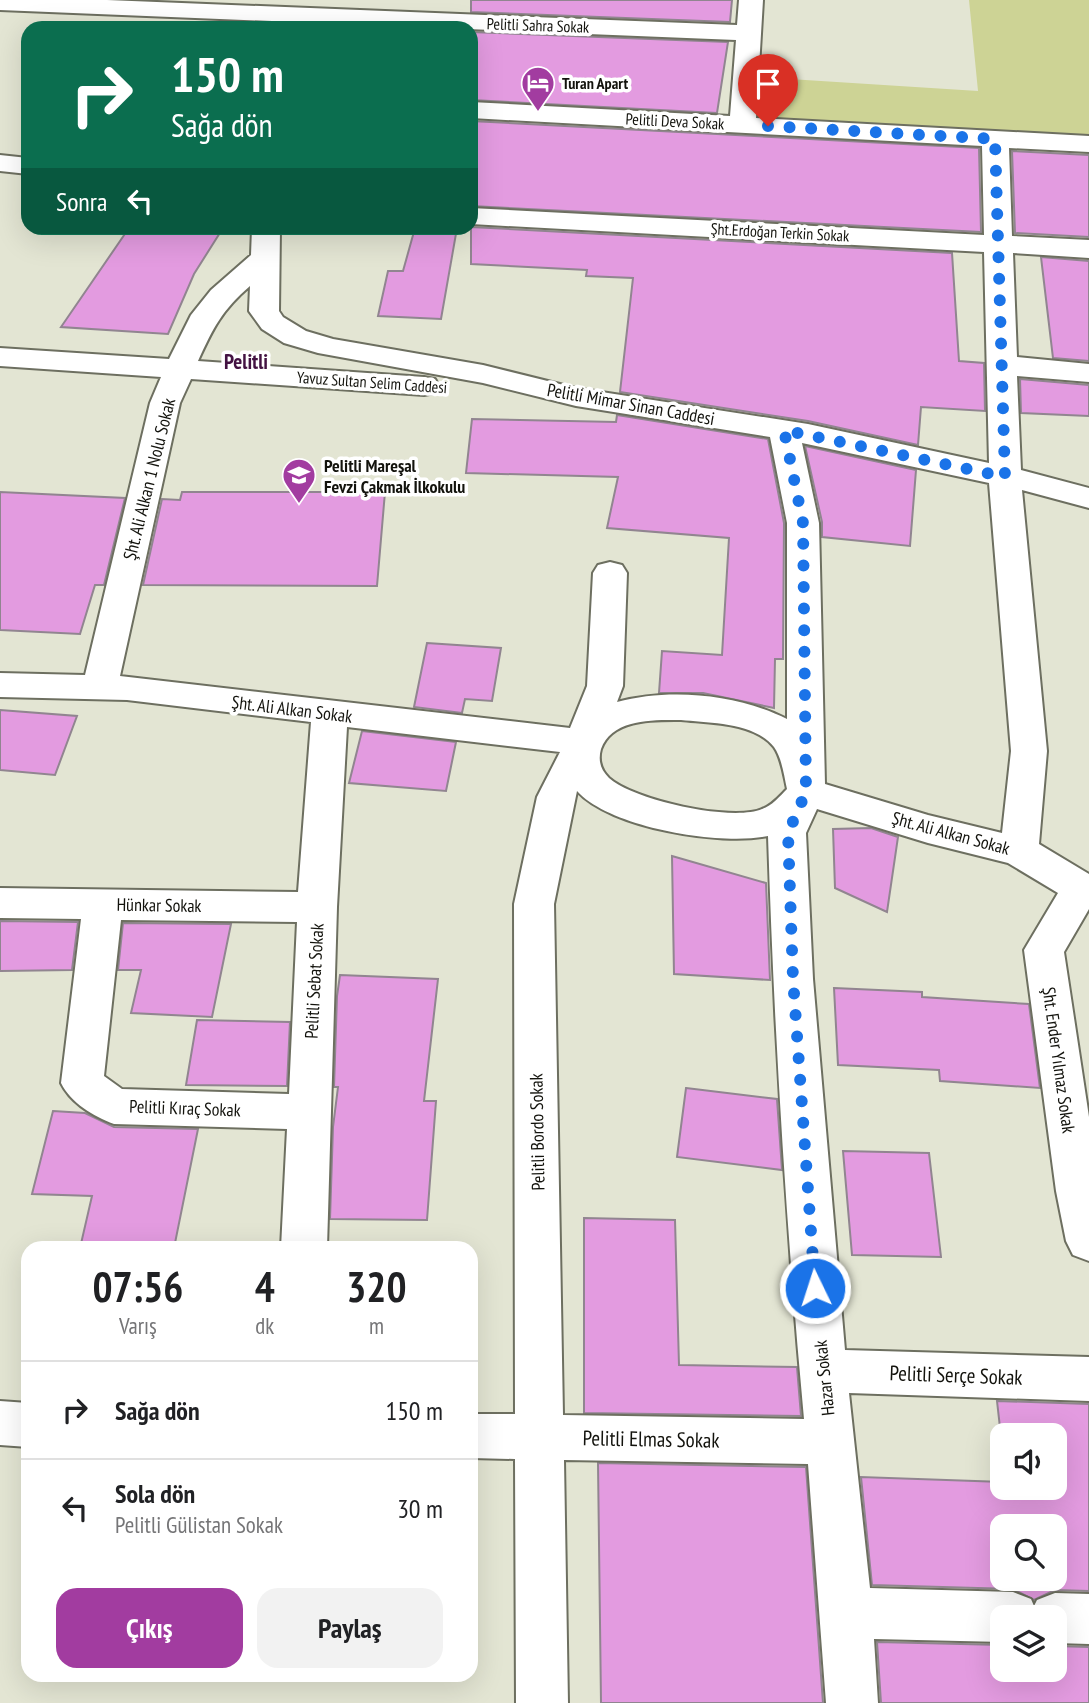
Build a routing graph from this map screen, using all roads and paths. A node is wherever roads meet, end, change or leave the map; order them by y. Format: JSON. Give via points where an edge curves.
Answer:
{"nodes":[{"id":1,"x":751,"y":0,"type":"edge"},
{"id":2,"x":0,"y":3,"type":"edge"},
{"id":3,"x":432,"y":10,"type":"edge"},
{"id":4,"x":205,"y":13,"type":"edge"},
{"id":5,"x":749,"y":33,"type":"junction"},
{"id":6,"x":478,"y":110,"type":"edge"},
{"id":7,"x":743,"y":124,"type":"junction"},
{"id":8,"x":995,"y":139,"type":"junction"},
{"id":9,"x":1089,"y":144,"type":"edge"},
{"id":10,"x":478,"y":216,"type":"edge"},
{"id":11,"x":265,"y":243,"type":"edge"},
{"id":12,"x":998,"y":243,"type":"junction"},
{"id":13,"x":1089,"y":249,"type":"edge"},
{"id":14,"x":0,"y":357,"type":"edge"},
{"id":15,"x":1002,"y":365,"type":"junction"},
{"id":16,"x":180,"y":368,"type":"junction"},
{"id":17,"x":1089,"y":373,"type":"edge"},
{"id":18,"x":576,"y":397,"type":"junction"},
{"id":19,"x":784,"y":430,"type":"junction"},
{"id":20,"x":1005,"y":477,"type":"junction"},
{"id":21,"x":1089,"y":498,"type":"edge"},
{"id":22,"x":610,"y":573,"type":"dead end"},
{"id":23,"x":0,"y":685,"type":"edge"},
{"id":24,"x":100,"y":687,"type":"junction"},
{"id":25,"x":330,"y":714,"type":"junction"},
{"id":26,"x":583,"y":743,"type":"junction"},
{"id":27,"x":806,"y":792,"type":"junction"},
{"id":28,"x":1019,"y":851,"type":"junction"},
{"id":29,"x":1085,"y":890,"type":"edge"},
{"id":30,"x":0,"y":903,"type":"edge"},
{"id":31,"x":103,"y":904,"type":"junction"},
{"id":32,"x":317,"y":907,"type":"junction"},
{"id":33,"x":308,"y":1112,"type":"junction"},
{"id":34,"x":303,"y":1241,"type":"edge"},
{"id":35,"x":1089,"y":1241,"type":"edge"},
{"id":36,"x":824,"y":1371,"type":"junction"},
{"id":37,"x":1089,"y":1379,"type":"edge"},
{"id":38,"x":0,"y":1423,"type":"edge"},
{"id":39,"x":21,"y":1424,"type":"edge"},
{"id":40,"x":478,"y":1436,"type":"edge"},
{"id":41,"x":540,"y":1436,"type":"junction"},
{"id":42,"x":831,"y":1442,"type":"junction"},
{"id":43,"x":846,"y":1613,"type":"junction"},
{"id":44,"x":990,"y":1616,"type":"edge"},
{"id":45,"x":1067,"y":1618,"type":"edge"},
{"id":46,"x":1089,"y":1619,"type":"edge"},
{"id":47,"x":542,"y":1703,"type":"edge"},
{"id":48,"x":852,"y":1703,"type":"edge"}],
"edges":[{"from":1,"to":5,"type":"street"},
{"from":2,"to":4,"type":"street","name":"Pelitli Sahra Sokak"},
{"from":3,"to":4,"type":"street","name":"Pelitli Sahra Sokak"},
{"from":3,"to":5,"type":"street","name":"Pelitli Sahra Sokak"},
{"from":5,"to":7,"type":"street"},
{"from":6,"to":7,"type":"street","name":"Pelitli Deva Sokak"},
{"from":7,"to":8,"type":"street","name":"Pelitli Deva Sokak"},
{"from":8,"to":9,"type":"street","name":"Pelitli Deva Sokak"},
{"from":8,"to":12,"type":"street"},
{"from":10,"to":12,"type":"street","name":"Şht.Erdoğan Terkin Sokak"},
{"from":11,"to":16,"type":"street","name":"Şht. Ali Alkan 1 Nolu Sokak","via":[[201,321]]},
{"from":11,"to":18,"type":"street","name":"Pelitli Mimar Sinan Caddesi","via":[[264,311],[272,323],[295,337]]},
{"from":12,"to":13,"type":"street","name":"Şht.Erdoğan Terkin Sokak"},
{"from":12,"to":15,"type":"street"},
{"from":14,"to":16,"type":"street","name":"Yavuz Sultan Selim Caddesi"},
{"from":15,"to":17,"type":"street"},
{"from":15,"to":20,"type":"street"},
{"from":16,"to":18,"type":"street","name":"Yavuz Sultan Selim Caddesi"},
{"from":16,"to":24,"type":"street","name":"Şht. Ali Alkan 1 Nolu Sokak","via":[[165,403]]},
{"from":18,"to":19,"type":"street","name":"Pelitli Mimar Sinan Caddesi"},
{"from":19,"to":20,"type":"street","name":"Pelitli Mimar Sinan Caddesi"},
{"from":19,"to":27,"type":"street","name":"Hazar Sokak","via":[[803,523]]},
{"from":20,"to":21,"type":"street","name":"Pelitli Mimar Sinan Caddesi"},
{"from":20,"to":28,"type":"street","via":[[1029,751]]},
{"from":22,"to":26,"type":"street","name":"Pelitli Bordo Sokak","via":[[605,686]]},
{"from":23,"to":24,"type":"street","name":"Şht. Ali Alkan Sokak"},
{"from":24,"to":25,"type":"street","name":"Şht. Ali Alkan Sokak"},
{"from":25,"to":26,"type":"street","name":"Şht. Ali Alkan Sokak"},
{"from":25,"to":32,"type":"street","name":"Pelitli Sebat Sokak"},
{"from":26,"to":27,"type":"street","via":[[580,762],[599,790],[656,814],[728,827],[750,826],[772,822]]},
{"from":26,"to":27,"type":"street","via":[[592,728],[640,708],[681,707],[738,714],[784,736],[800,766]]},
{"from":26,"to":41,"type":"street","name":"Pelitli Bordo Sokak","via":[[556,797],[534,904]]},
{"from":27,"to":28,"type":"street","name":"Şht. Ali Alkan Sokak"},
{"from":27,"to":36,"type":"street","name":"Hazar Sokak","via":[[788,833],[788,846],[793,979]]},
{"from":28,"to":29,"type":"street","name":"Şht. Ali Alkan Sokak"},
{"from":29,"to":35,"type":"street","name":"Şht. Ender Yılmaz Sokak","via":[[1044,950]]},
{"from":30,"to":31,"type":"street","name":"Hünkar Sokak"},
{"from":31,"to":32,"type":"street","name":"Hünkar Sokak"},
{"from":31,"to":33,"type":"street","name":"Pelitli Kıraç Sokak","via":[[82,1083],[114,1106]]},
{"from":32,"to":33,"type":"street","name":"Pelitli Sebat Sokak"},
{"from":33,"to":34,"type":"street","name":"Pelitli Sebat Sokak"},
{"from":36,"to":37,"type":"street","name":"Pelitli Serçe Sokak"},
{"from":36,"to":42,"type":"street","name":"Hazar Sokak"},
{"from":38,"to":39,"type":"street"},
{"from":40,"to":41,"type":"street","name":"Pelitli Elmas Sokak"},
{"from":41,"to":42,"type":"street","name":"Pelitli Elmas Sokak"},
{"from":41,"to":47,"type":"street","name":"Pelitli Bordo Sokak"},
{"from":42,"to":43,"type":"street","name":"Hazar Sokak"},
{"from":43,"to":44,"type":"street"},
{"from":43,"to":48,"type":"street","name":"Hazar Sokak"},
{"from":45,"to":46,"type":"street"}]}
